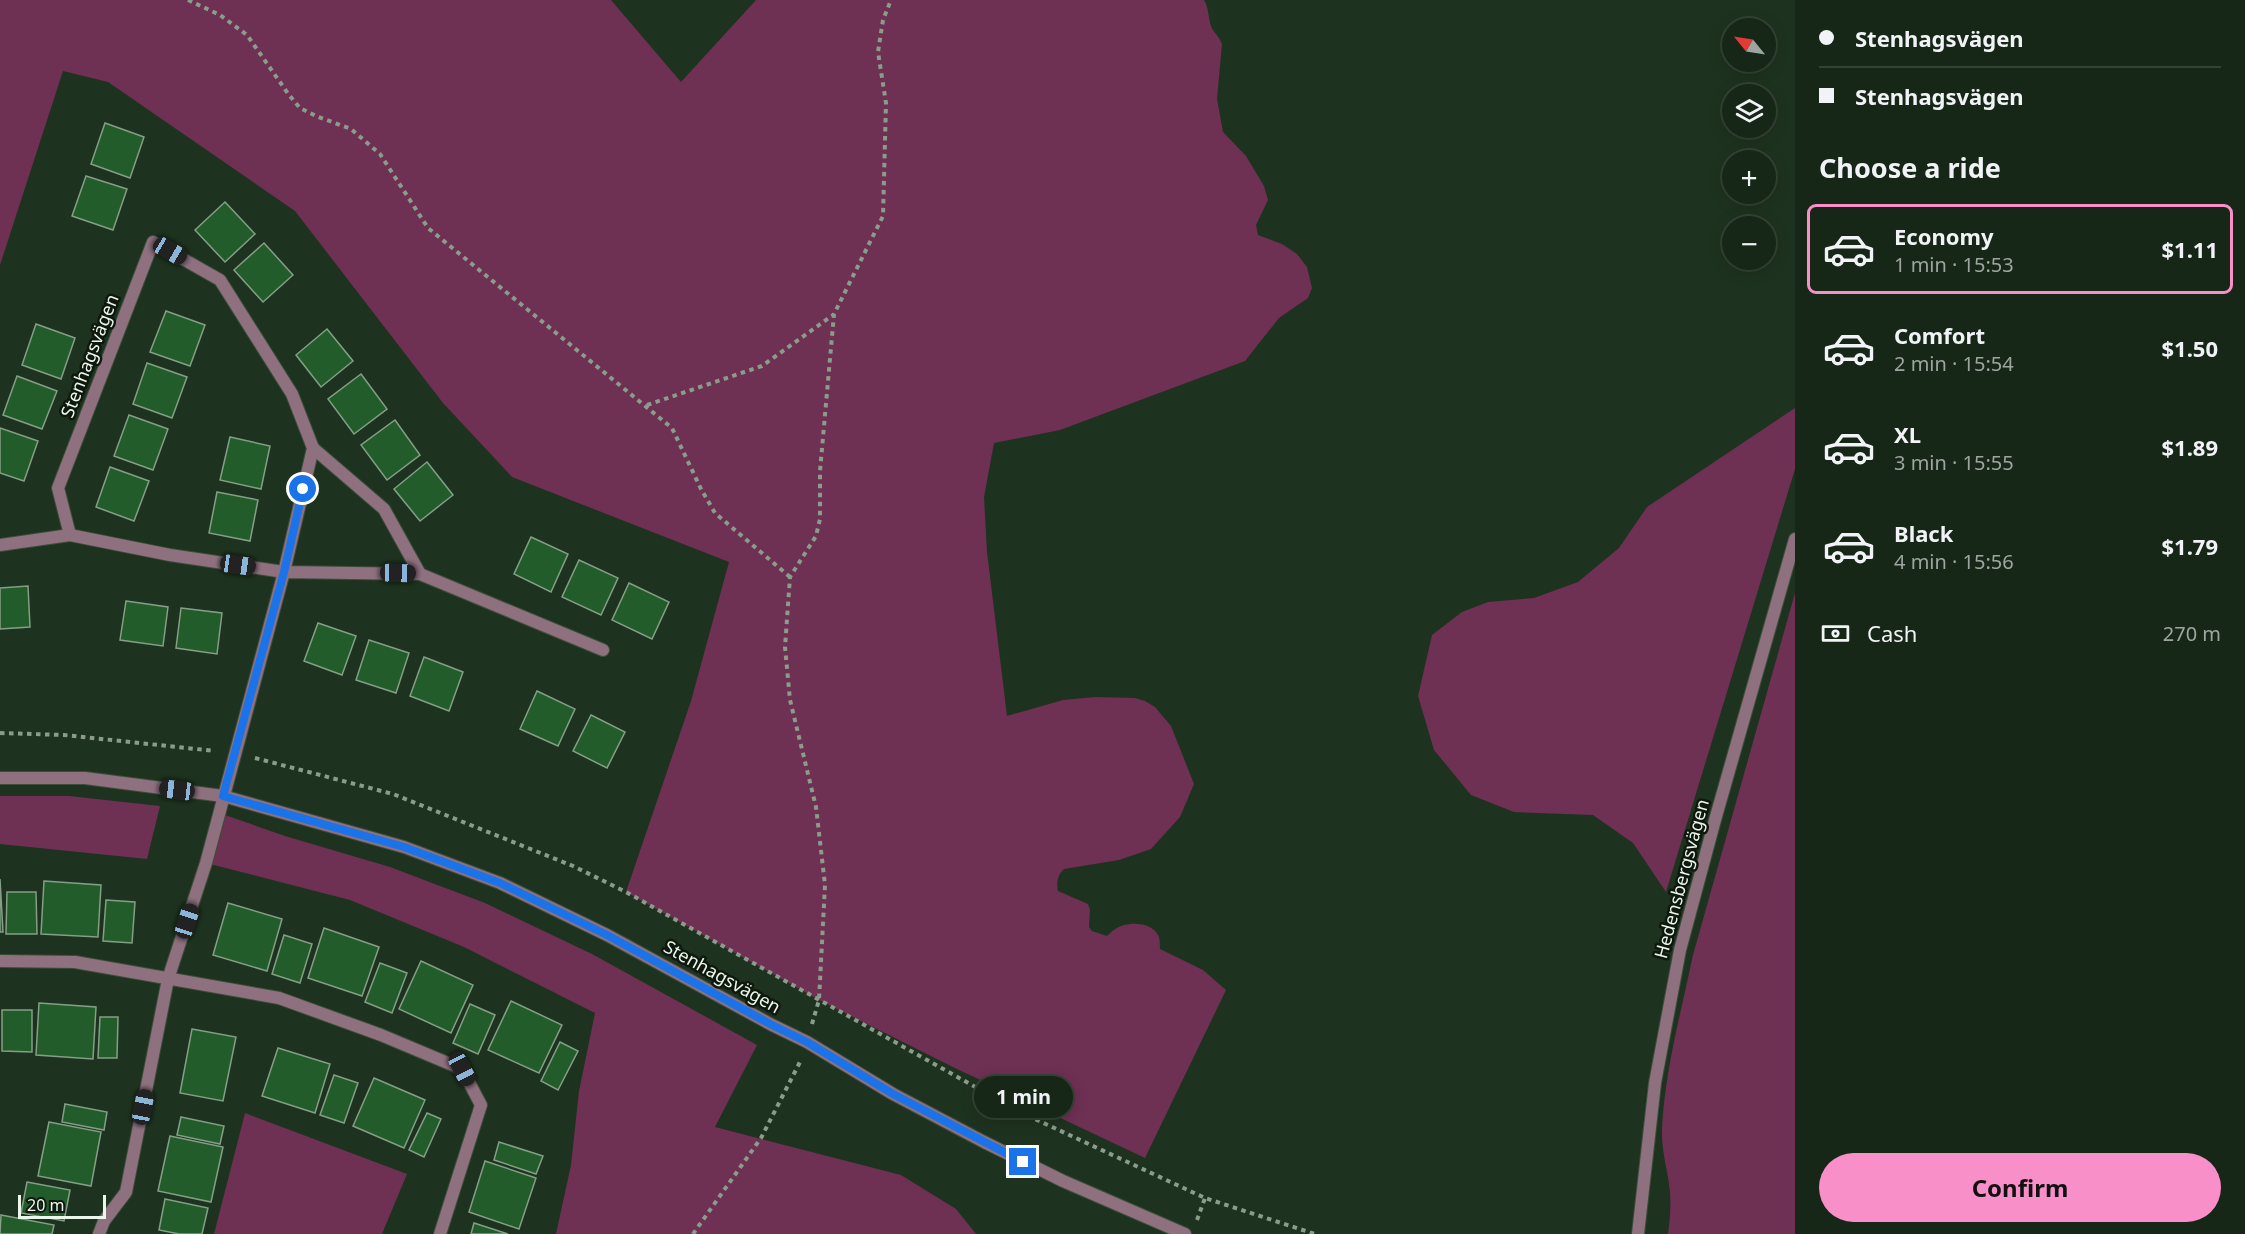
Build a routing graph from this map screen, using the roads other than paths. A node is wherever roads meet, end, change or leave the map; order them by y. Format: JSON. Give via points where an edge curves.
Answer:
{"nodes":[{"id":1,"x":313,"y":448,"type":"junction"},
{"id":2,"x":70,"y":535,"type":"junction"},
{"id":3,"x":1795,"y":539,"type":"edge"},
{"id":4,"x":0,"y":544,"type":"edge"},
{"id":5,"x":284,"y":572,"type":"junction"},
{"id":6,"x":420,"y":574,"type":"junction"},
{"id":7,"x":603,"y":650,"type":"dead end"},
{"id":8,"x":0,"y":778,"type":"edge"},
{"id":9,"x":223,"y":796,"type":"junction"},
{"id":10,"x":0,"y":961,"type":"edge"},
{"id":11,"x":168,"y":979,"type":"junction"},
{"id":12,"x":99,"y":1234,"type":"edge"},
{"id":13,"x":440,"y":1234,"type":"edge"},
{"id":14,"x":1185,"y":1234,"type":"edge"},
{"id":15,"x":1638,"y":1234,"type":"edge"}],
"edges":[{"from":1,"to":2,"type":"street","name":"Stenhagsvägen","via":[[292,394],[220,280],[153,242],[58,488]]},
{"from":1,"to":5,"type":"street"},
{"from":1,"to":6,"type":"street","name":"Stenhagsvägen","via":[[384,509]]},
{"from":2,"to":4,"type":"street"},
{"from":2,"to":5,"type":"street"},
{"from":3,"to":15,"type":"street","name":"Hedensbergsvägen","via":[[1680,950],[1655,1083]]},
{"from":5,"to":6,"type":"street"},
{"from":5,"to":9,"type":"street"},
{"from":6,"to":7,"type":"street"},
{"from":8,"to":9,"type":"street","name":"Stenhagsvägen","via":[[85,778]]},
{"from":9,"to":11,"type":"street","via":[[206,863]]},
{"from":9,"to":14,"type":"street","name":"Stenhagsvägen","via":[[404,847],[500,883],[607,935],[807,1042],[984,1142]]},
{"from":10,"to":11,"type":"street","via":[[75,962]]},
{"from":11,"to":12,"type":"street","via":[[126,1192]]},
{"from":11,"to":13,"type":"street","via":[[279,998],[462,1069],[481,1105]]}]}
